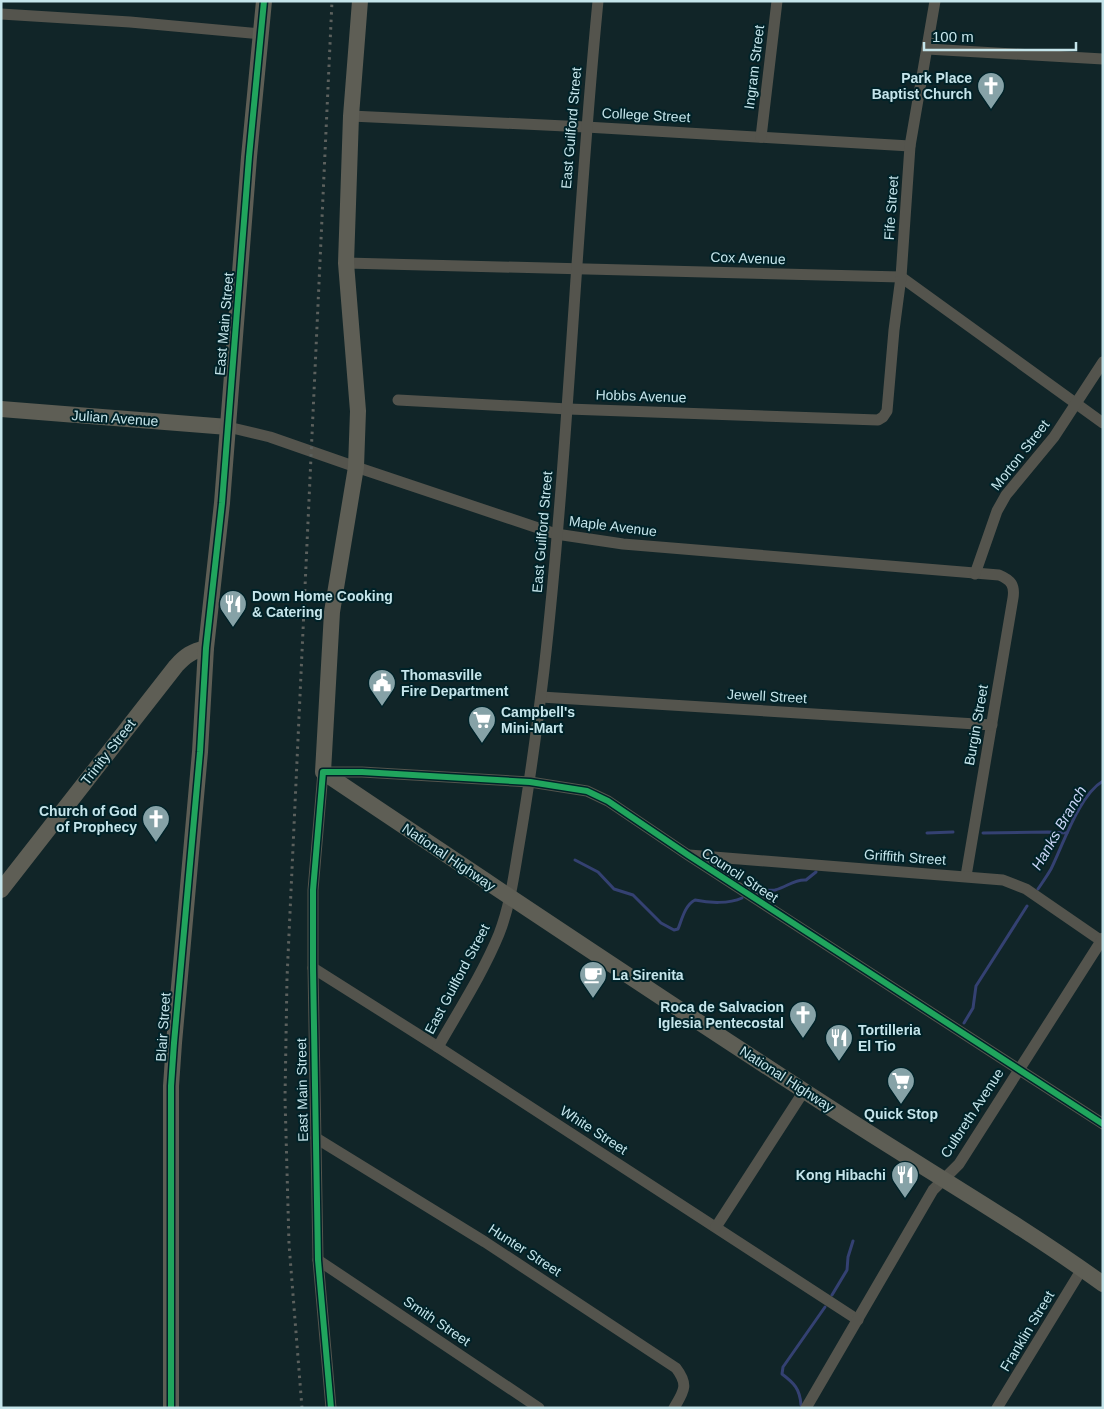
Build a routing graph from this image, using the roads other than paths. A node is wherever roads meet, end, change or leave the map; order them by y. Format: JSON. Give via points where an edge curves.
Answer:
{"nodes":[{"id":1,"x":264,"y":1,"type":"edge"},
{"id":2,"x":360,"y":1,"type":"edge"},
{"id":3,"x":598,"y":1,"type":"edge"},
{"id":4,"x":777,"y":1,"type":"edge"},
{"id":5,"x":934,"y":1,"type":"edge"},
{"id":6,"x":1,"y":14,"type":"edge"},
{"id":7,"x":262,"y":34,"type":"junction"},
{"id":8,"x":927,"y":49,"type":"junction"},
{"id":9,"x":1103,"y":59,"type":"edge"},
{"id":10,"x":351,"y":116,"type":"junction"},
{"id":11,"x":586,"y":127,"type":"junction"},
{"id":12,"x":761,"y":137,"type":"junction"},
{"id":13,"x":910,"y":146,"type":"junction"},
{"id":14,"x":346,"y":262,"type":"junction"},
{"id":15,"x":576,"y":268,"type":"junction"},
{"id":16,"x":901,"y":277,"type":"junction"},
{"id":17,"x":1103,"y":362,"type":"edge"},
{"id":18,"x":398,"y":400,"type":"dead end"},
{"id":19,"x":1077,"y":404,"type":"junction"},
{"id":20,"x":568,"y":408,"type":"junction"},
{"id":21,"x":1,"y":409,"type":"edge"},
{"id":22,"x":883,"y":417,"type":"joint"},
{"id":23,"x":1103,"y":423,"type":"edge"},
{"id":24,"x":228,"y":426,"type":"junction"},
{"id":25,"x":356,"y":467,"type":"junction"},
{"id":26,"x":556,"y":534,"type":"junction"},
{"id":27,"x":975,"y":574,"type":"junction"},
{"id":28,"x":1009,"y":580,"type":"joint"},
{"id":29,"x":206,"y":648,"type":"junction"},
{"id":30,"x":541,"y":697,"type":"junction"},
{"id":31,"x":992,"y":725,"type":"junction"},
{"id":32,"x":323,"y":772,"type":"junction"},
{"id":33,"x":530,"y":782,"type":"junction"},
{"id":34,"x":688,"y":855,"type":"junction"},
{"id":35,"x":966,"y":876,"type":"junction"},
{"id":36,"x":1,"y":890,"type":"edge"},
{"id":37,"x":510,"y":898,"type":"junction"},
{"id":38,"x":1102,"y":940,"type":"edge"},
{"id":39,"x":313,"y":968,"type":"junction"},
{"id":40,"x":438,"y":1047,"type":"junction"},
{"id":41,"x":1018,"y":1070,"type":"junction"},
{"id":42,"x":804,"y":1090,"type":"junction"},
{"id":43,"x":1103,"y":1124,"type":"edge"},
{"id":44,"x":316,"y":1138,"type":"junction"},
{"id":45,"x":944,"y":1179,"type":"junction"},
{"id":46,"x":716,"y":1227,"type":"junction"},
{"id":47,"x":318,"y":1260,"type":"junction"},
{"id":48,"x":1082,"y":1269,"type":"junction"},
{"id":49,"x":1103,"y":1284,"type":"edge"},
{"id":50,"x":858,"y":1320,"type":"junction"},
{"id":51,"x":171,"y":1408,"type":"edge"},
{"id":52,"x":332,"y":1408,"type":"edge"},
{"id":53,"x":539,"y":1408,"type":"edge"},
{"id":54,"x":674,"y":1408,"type":"edge"},
{"id":55,"x":806,"y":1408,"type":"edge"},
{"id":56,"x":997,"y":1408,"type":"edge"}],
"edges":[{"from":1,"to":7,"type":"street","name":"East Main Street"},
{"from":2,"to":10,"type":"street","name":"East Main Street"},
{"from":3,"to":11,"type":"street","name":"East Guilford Street"},
{"from":4,"to":12,"type":"street","name":"Ingram Street"},
{"from":5,"to":8,"type":"street","name":"Fife Street"},
{"from":6,"to":7,"type":"street"},
{"from":7,"to":24,"type":"street","name":"East Main Street"},
{"from":8,"to":9,"type":"street"},
{"from":8,"to":13,"type":"street","name":"Fife Street"},
{"from":10,"to":11,"type":"street","name":"College Street"},
{"from":10,"to":14,"type":"street","name":"East Main Street"},
{"from":11,"to":12,"type":"street","name":"College Street"},
{"from":11,"to":15,"type":"street","name":"East Guilford Street"},
{"from":12,"to":13,"type":"street","name":"College Street"},
{"from":13,"to":16,"type":"street","name":"Fife Street"},
{"from":14,"to":15,"type":"street","name":"Cox Avenue"},
{"from":14,"to":25,"type":"street","name":"East Main Street","via":[[358,411]]},
{"from":15,"to":16,"type":"street","name":"Cox Avenue"},
{"from":15,"to":20,"type":"street","name":"East Guilford Street"},
{"from":16,"to":19,"type":"street"},
{"from":16,"to":22,"type":"street","name":"Fife Street","via":[[887,411]]},
{"from":17,"to":19,"type":"street","name":"Morton Street"},
{"from":18,"to":20,"type":"street","name":"Hobbs Avenue"},
{"from":19,"to":23,"type":"street"},
{"from":19,"to":27,"type":"street","name":"Morton Street","via":[[1006,495],[997,511]]},
{"from":20,"to":22,"type":"street","name":"Hobbs Avenue","via":[[878,420]]},
{"from":20,"to":26,"type":"street","name":"East Guilford Street"},
{"from":21,"to":24,"type":"street","name":"Julian Avenue"},
{"from":24,"to":25,"type":"street","name":"Maple Avenue"},
{"from":24,"to":29,"type":"street","name":"East Main Street"},
{"from":25,"to":26,"type":"street","name":"Maple Avenue"},
{"from":25,"to":32,"type":"street","name":"East Main Street","via":[[332,612]]},
{"from":26,"to":27,"type":"street","name":"Maple Avenue","via":[[623,544]]},
{"from":26,"to":30,"type":"street","name":"East Guilford Street"},
{"from":27,"to":28,"type":"street","name":"Maple Avenue"},
{"from":28,"to":31,"type":"street","name":"Burgin Street","via":[[1014,588],[1014,598]]},
{"from":29,"to":36,"type":"street","name":"Trinity Street","via":[[191,652],[176,666]]},
{"from":29,"to":51,"type":"street","name":"Blair Street","via":[[171,1086]]},
{"from":30,"to":31,"type":"street","name":"Jewell Street"},
{"from":30,"to":33,"type":"street","name":"East Guilford Street"},
{"from":31,"to":35,"type":"street","name":"Burgin Street"},
{"from":32,"to":33,"type":"street","name":"Council Street"},
{"from":32,"to":37,"type":"street","name":"National Highway"},
{"from":32,"to":39,"type":"street","name":"East Main Street","via":[[313,890]]},
{"from":33,"to":34,"type":"street","name":"Council Street","via":[[587,791],[608,801]]},
{"from":33,"to":37,"type":"street","name":"East Guilford Street"},
{"from":34,"to":35,"type":"street","name":"Griffith Street"},
{"from":34,"to":41,"type":"street","name":"Council Street"},
{"from":35,"to":38,"type":"street","name":"Griffith Street","via":[[1003,880],[1026,889]]},
{"from":37,"to":40,"type":"street","name":"East Guilford Street","via":[[500,933]]},
{"from":37,"to":42,"type":"street","name":"National Highway"},
{"from":38,"to":41,"type":"street","name":"Culbreth Avenue"},
{"from":39,"to":40,"type":"street","name":"White Street"},
{"from":39,"to":44,"type":"street","name":"East Main Street"},
{"from":40,"to":46,"type":"street","name":"White Street"},
{"from":41,"to":43,"type":"street","name":"Council Street"},
{"from":41,"to":45,"type":"street","name":"Culbreth Avenue","via":[[959,1164]]},
{"from":42,"to":45,"type":"street","name":"National Highway"},
{"from":42,"to":46,"type":"street"},
{"from":44,"to":47,"type":"street","name":"East Main Street"},
{"from":44,"to":54,"type":"street","name":"Hunter Street","via":[[485,1242],[676,1368],[684,1378],[685,1390]]},
{"from":45,"to":48,"type":"street","name":"National Highway"},
{"from":45,"to":50,"type":"street","name":"Culbreth Avenue","via":[[933,1190]]},
{"from":46,"to":50,"type":"street","name":"White Street"},
{"from":47,"to":52,"type":"street","name":"East Main Street"},
{"from":47,"to":53,"type":"street","name":"Smith Street"},
{"from":48,"to":49,"type":"street","name":"National Highway"},
{"from":48,"to":56,"type":"street","name":"Franklin Street"},
{"from":50,"to":55,"type":"street","name":"Culbreth Avenue"}]}
